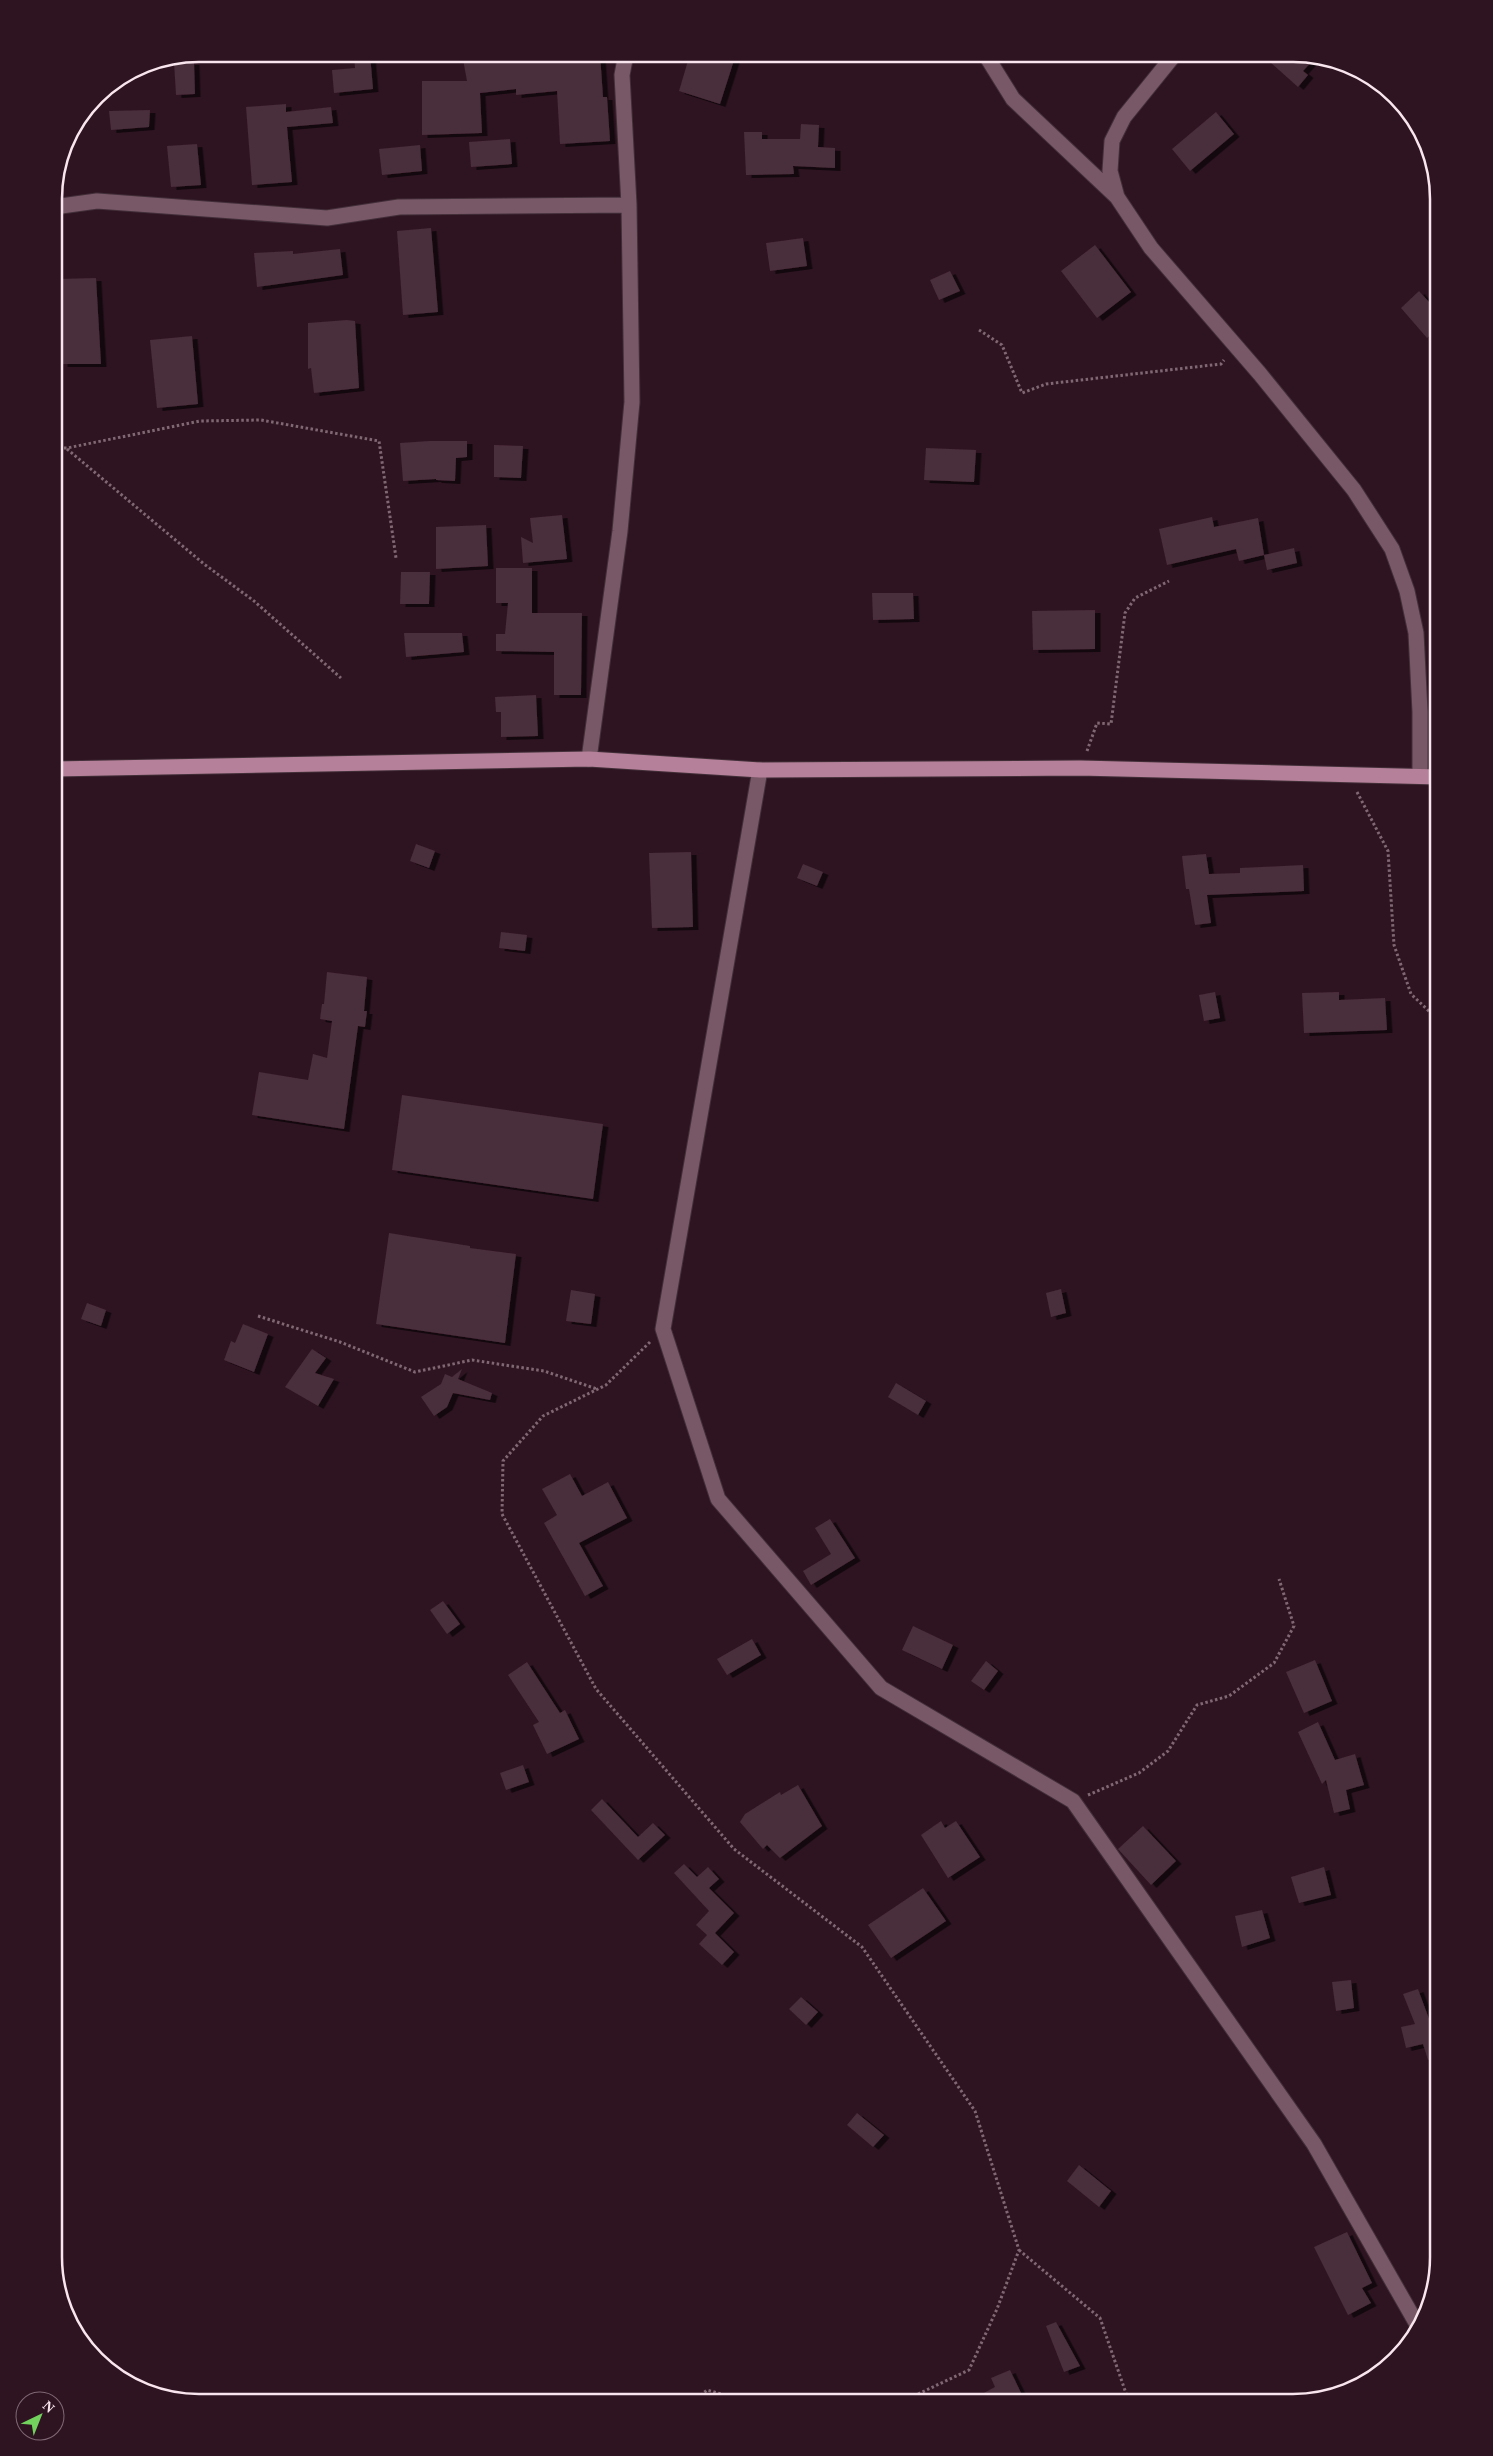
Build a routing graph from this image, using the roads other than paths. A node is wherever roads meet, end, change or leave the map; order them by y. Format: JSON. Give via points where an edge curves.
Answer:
{"nodes":[{"id":1,"x":624,"y":62,"type":"edge"},
{"id":2,"x":990,"y":63,"type":"edge"},
{"id":3,"x":1168,"y":63,"type":"edge"},
{"id":4,"x":1117,"y":197,"type":"junction"},
{"id":5,"x":629,"y":205,"type":"junction"},
{"id":6,"x":63,"y":206,"type":"edge"},
{"id":7,"x":589,"y":759,"type":"junction"},
{"id":8,"x":63,"y":769,"type":"edge"},
{"id":9,"x":760,"y":770,"type":"junction"},
{"id":10,"x":1420,"y":776,"type":"junction"},
{"id":11,"x":1430,"y":777,"type":"edge"},
{"id":12,"x":1414,"y":2320,"type":"edge"}],
"edges":[{"from":1,"to":5,"type":"street","via":[[622,75]]},
{"from":2,"to":4,"type":"street","via":[[1012,99]]},
{"from":3,"to":4,"type":"street","via":[[1124,116],[1112,141],[1110,171]]},
{"from":4,"to":10,"type":"street","via":[[1151,248],[1354,490],[1392,548],[1407,591],[1416,633]]},
{"from":5,"to":6,"type":"street","via":[[399,207],[326,218],[97,201]]},
{"from":5,"to":7,"type":"street","via":[[632,402],[620,531]]},
{"from":7,"to":8,"type":"main road"},
{"from":7,"to":9,"type":"main road"},
{"from":9,"to":10,"type":"main road","via":[[1080,768]]},
{"from":9,"to":12,"type":"street","via":[[663,1329],[718,1499],[881,1688],[1073,1801],[1314,2144]]},
{"from":10,"to":11,"type":"main road"}]}
